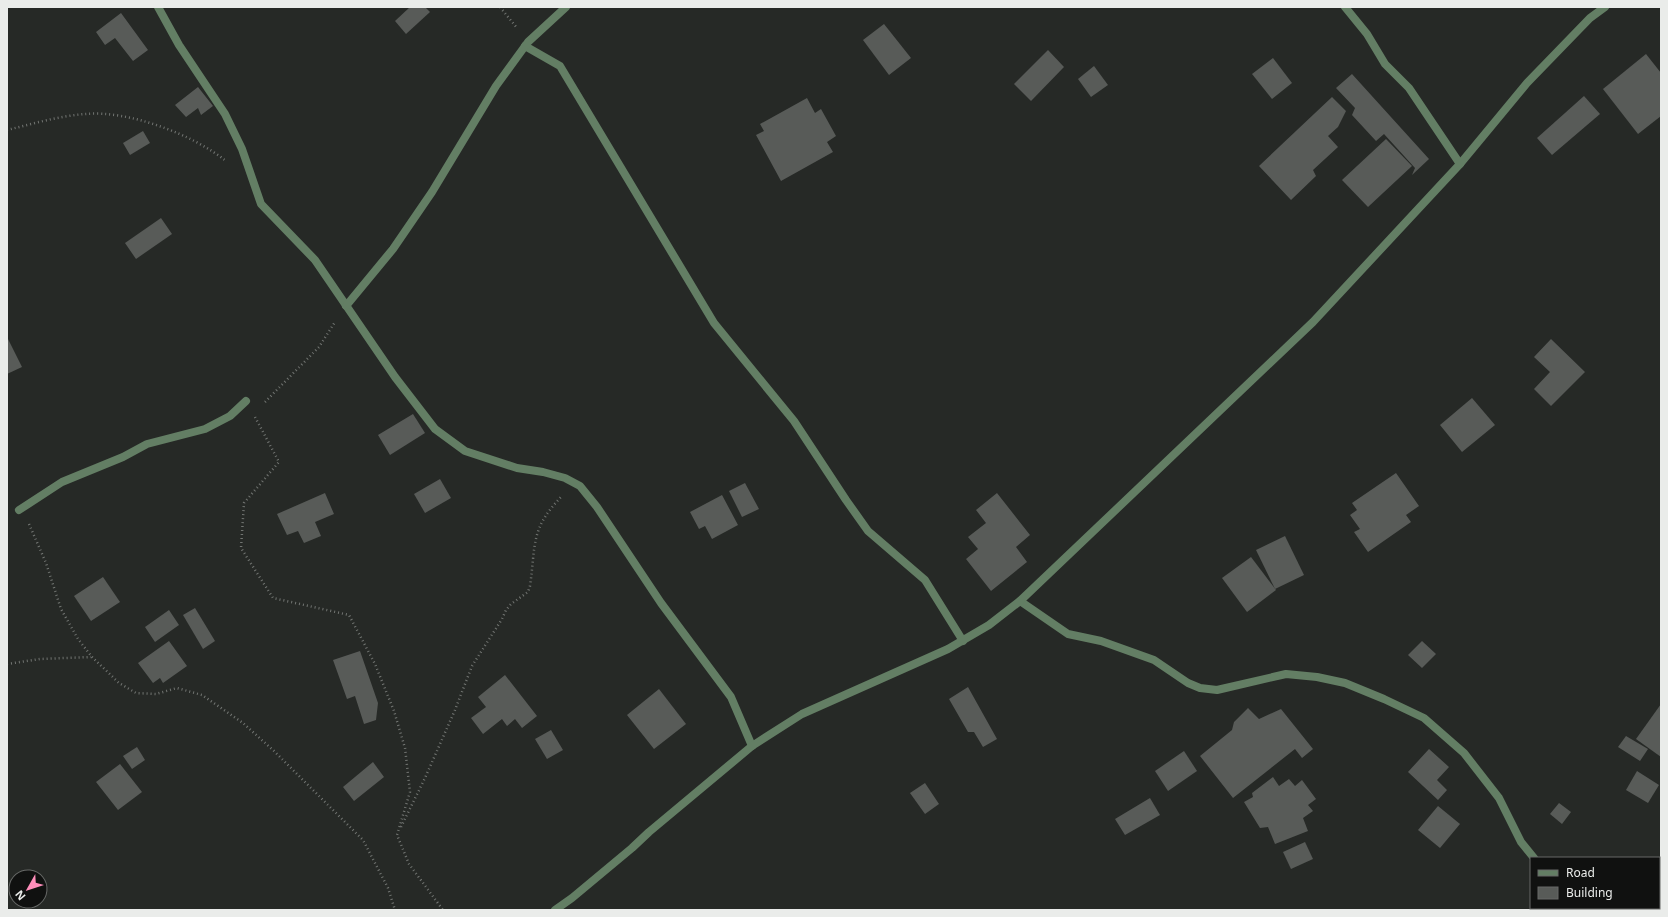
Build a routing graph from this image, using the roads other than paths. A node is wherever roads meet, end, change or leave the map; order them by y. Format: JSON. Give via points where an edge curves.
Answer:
{"nodes":[{"id":1,"x":158,"y":7,"type":"edge"},
{"id":2,"x":566,"y":7,"type":"edge"},
{"id":3,"x":1345,"y":7,"type":"edge"},
{"id":4,"x":1605,"y":7,"type":"edge"},
{"id":5,"x":527,"y":44,"type":"junction"},
{"id":6,"x":1460,"y":164,"type":"junction"},
{"id":7,"x":346,"y":306,"type":"junction"},
{"id":8,"x":246,"y":401,"type":"road end"},
{"id":9,"x":19,"y":510,"type":"road end"},
{"id":10,"x":1020,"y":601,"type":"junction"},
{"id":11,"x":963,"y":641,"type":"junction"},
{"id":12,"x":752,"y":746,"type":"junction"},
{"id":13,"x":1533,"y":857,"type":"edge"},
{"id":14,"x":555,"y":910,"type":"edge"}],
"edges":[{"from":1,"to":7,"type":"street","via":[[179,45],[224,114],[242,149],[260,204],[315,260]]},
{"from":2,"to":5,"type":"street"},
{"from":3,"to":6,"type":"street","via":[[1367,34],[1385,64],[1408,88]]},
{"from":4,"to":6,"type":"street","via":[[1590,18],[1527,83]]},
{"from":5,"to":7,"type":"street","via":[[496,86],[432,192],[393,249]]},
{"from":5,"to":11,"type":"street","via":[[560,66],[714,323],[794,420],[868,531],[925,580]]},
{"from":6,"to":10,"type":"street","via":[[1312,322]]},
{"from":7,"to":12,"type":"street","via":[[435,430],[465,451],[517,468],[565,478],[580,486],[731,697]]},
{"from":8,"to":9,"type":"street","via":[[230,416],[205,429],[147,444],[123,457],[62,482]]},
{"from":10,"to":11,"type":"street"},
{"from":10,"to":13,"type":"street","via":[[1068,634],[1101,641],[1154,660],[1200,688],[1217,690],[1286,674],[1317,677],[1345,683],[1424,718],[1468,758],[1499,798],[1521,842]]},
{"from":11,"to":12,"type":"street","via":[[802,714]]},
{"from":12,"to":14,"type":"street"}]}
